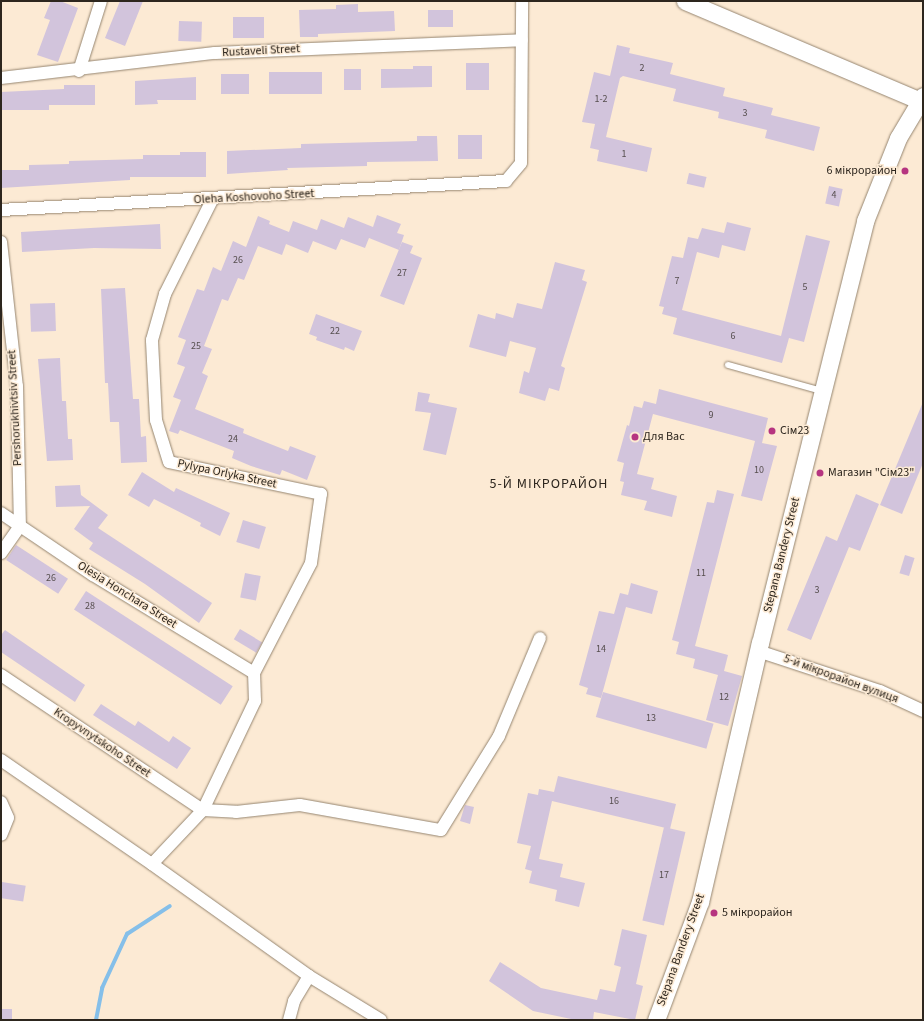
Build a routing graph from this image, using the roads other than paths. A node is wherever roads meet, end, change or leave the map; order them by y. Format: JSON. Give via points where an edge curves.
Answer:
{"nodes":[{"id":1,"x":101,"y":1,"type":"edge"},
{"id":2,"x":522,"y":1,"type":"edge"},
{"id":3,"x":685,"y":1,"type":"edge"},
{"id":4,"x":522,"y":40,"type":"junction"},
{"id":5,"x":79,"y":71,"type":"junction"},
{"id":6,"x":1,"y":78,"type":"edge"},
{"id":7,"x":922,"y":99,"type":"edge"},
{"id":8,"x":212,"y":200,"type":"junction"},
{"id":9,"x":1,"y":210,"type":"edge"},
{"id":10,"x":1,"y":242,"type":"edge"},
{"id":11,"x":728,"y":365,"type":"dead end"},
{"id":12,"x":823,"y":392,"type":"junction"},
{"id":13,"x":1,"y":514,"type":"edge"},
{"id":14,"x":20,"y":526,"type":"junction"},
{"id":15,"x":1,"y":553,"type":"edge"},
{"id":16,"x":540,"y":638,"type":"dead end"},
{"id":17,"x":758,"y":651,"type":"junction"},
{"id":18,"x":254,"y":673,"type":"junction"},
{"id":19,"x":1,"y":675,"type":"edge"},
{"id":20,"x":923,"y":711,"type":"edge"},
{"id":21,"x":2,"y":765,"type":"edge"},
{"id":22,"x":1,"y":802,"type":"edge"},
{"id":23,"x":204,"y":810,"type":"junction"},
{"id":24,"x":1,"y":835,"type":"edge"},
{"id":25,"x":152,"y":864,"type":"junction"},
{"id":26,"x":309,"y":976,"type":"junction"},
{"id":27,"x":289,"y":1020,"type":"edge"},
{"id":28,"x":381,"y":1020,"type":"edge"},
{"id":29,"x":656,"y":1020,"type":"edge"}],
"edges":[{"from":1,"to":5,"type":"street"},
{"from":2,"to":4,"type":"street"},
{"from":3,"to":7,"type":"street"},
{"from":4,"to":5,"type":"street","name":"Rustaveli Street","via":[[215,53]]},
{"from":4,"to":8,"type":"street","name":"Oleha Koshovoho Street","via":[[521,163],[506,181]]},
{"from":5,"to":6,"type":"street","name":"Rustaveli Street"},
{"from":7,"to":12,"type":"street","name":"Stepana Bandery Street","via":[[898,138],[865,221]]},
{"from":8,"to":9,"type":"street","name":"Oleha Koshovoho Street"},
{"from":8,"to":18,"type":"street","name":"Pylypa Orlyka Street","via":[[165,294],[152,340],[156,420],[169,462],[321,494],[311,563]]},
{"from":10,"to":14,"type":"street","name":"Pershorukhivtsiv Street","via":[[16,386]]},
{"from":11,"to":12,"type":"lane"},
{"from":12,"to":17,"type":"street","name":"Stepana Bandery Street"},
{"from":13,"to":14,"type":"street","name":"Olesia Honchara Street"},
{"from":14,"to":15,"type":"street"},
{"from":14,"to":18,"type":"street","name":"Olesia Honchara Street","via":[[93,575]]},
{"from":16,"to":23,"type":"street","via":[[499,736],[442,830],[300,805],[236,812]]},
{"from":17,"to":20,"type":"street","name":"5-й мікрорайон вулиця","via":[[880,691]]},
{"from":17,"to":29,"type":"street","name":"Stepana Bandery Street","via":[[700,902]]},
{"from":18,"to":23,"type":"street","via":[[256,701]]},
{"from":19,"to":23,"type":"street","name":"Kropyvnytskoho Street"},
{"from":21,"to":25,"type":"street"},
{"from":22,"to":24,"type":"street","via":[[8,818]]},
{"from":23,"to":25,"type":"street"},
{"from":25,"to":26,"type":"street"},
{"from":26,"to":27,"type":"street","via":[[294,1001]]},
{"from":26,"to":28,"type":"street"}]}
